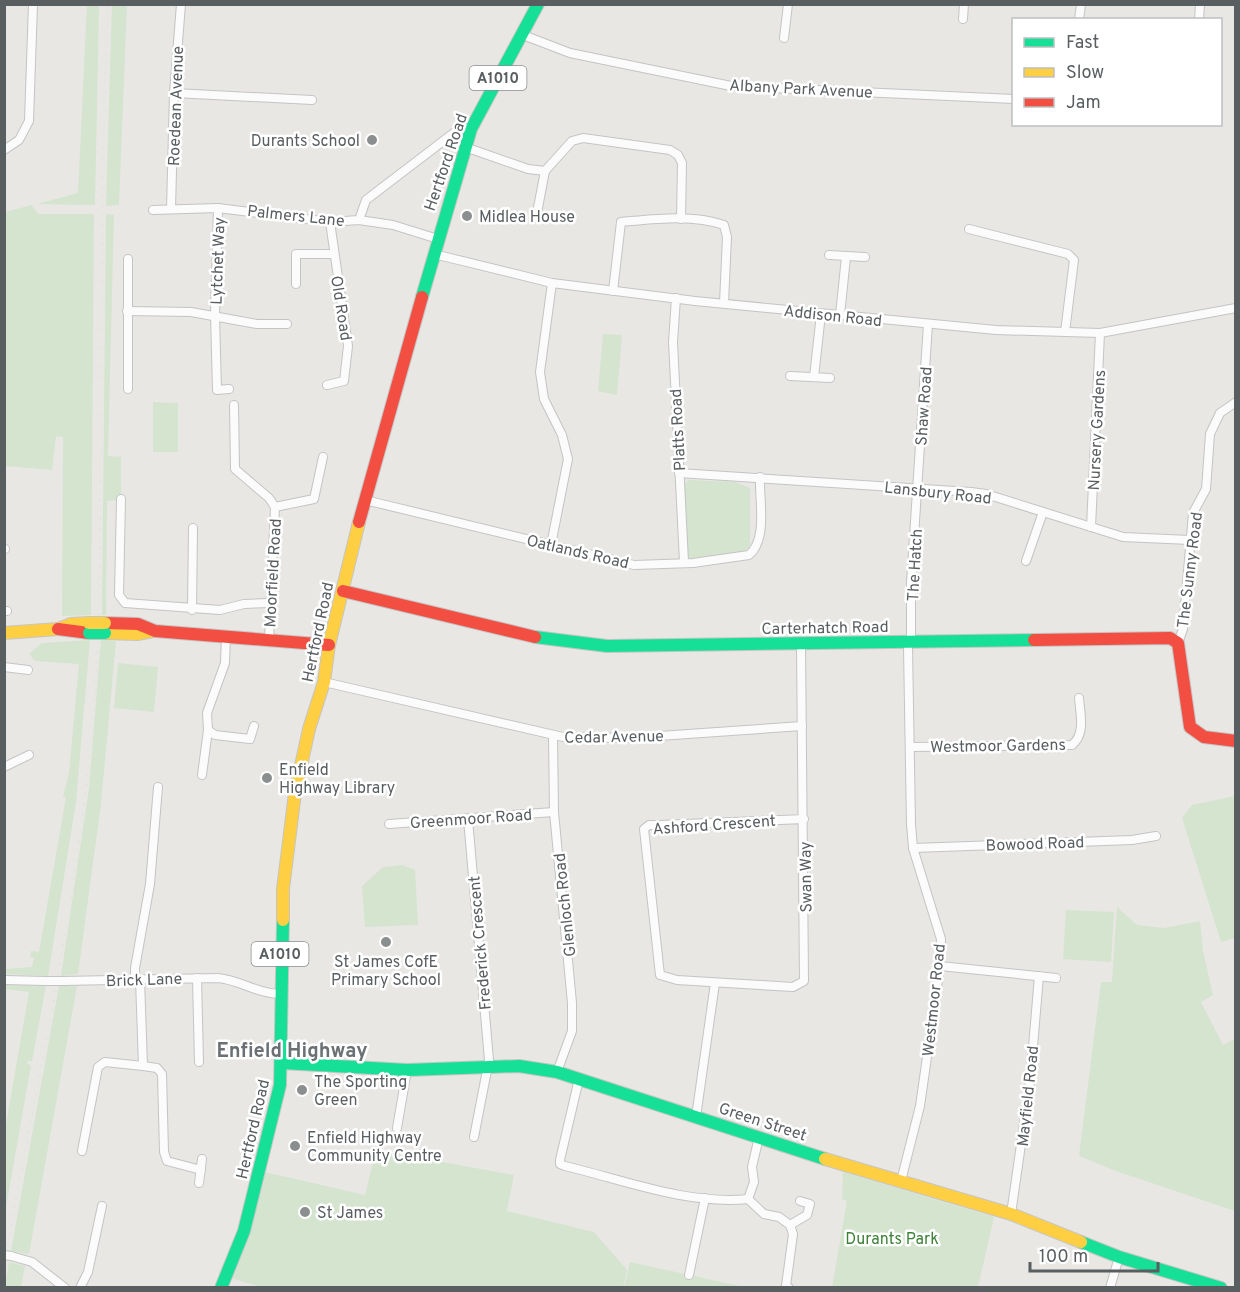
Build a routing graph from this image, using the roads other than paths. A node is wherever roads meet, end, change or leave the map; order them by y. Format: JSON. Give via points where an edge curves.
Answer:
{"nodes":[{"id":1,"x":33,"y":4,"type":"edge"},
{"id":2,"x":181,"y":4,"type":"edge"},
{"id":3,"x":538,"y":4,"type":"edge"},
{"id":4,"x":788,"y":4,"type":"edge"},
{"id":5,"x":964,"y":4,"type":"edge"},
{"id":6,"x":963,"y":19,"type":"dead end"},
{"id":7,"x":523,"y":35,"type":"junction"},
{"id":8,"x":784,"y":38,"type":"dead end"},
{"id":9,"x":174,"y":93,"type":"junction"},
{"id":10,"x":1012,"y":99,"type":"edge"},
{"id":11,"x":312,"y":100,"type":"dead end"},
{"id":12,"x":471,"y":129,"type":"junction"},
{"id":13,"x":465,"y":147,"type":"junction"},
{"id":14,"x":4,"y":150,"type":"edge"},
{"id":15,"x":544,"y":171,"type":"junction"},
{"id":16,"x":218,"y":208,"type":"junction"},
{"id":17,"x":171,"y":209,"type":"junction"},
{"id":18,"x":153,"y":210,"type":"dead end"},
{"id":19,"x":536,"y":218,"type":"dead end"},
{"id":20,"x":681,"y":219,"type":"junction"},
{"id":21,"x":359,"y":220,"type":"junction"},
{"id":22,"x":330,"y":222,"type":"junction"},
{"id":23,"x":969,"y":229,"type":"dead end"},
{"id":24,"x":438,"y":239,"type":"junction"},
{"id":25,"x":334,"y":254,"type":"junction"},
{"id":26,"x":434,"y":254,"type":"junction"},
{"id":27,"x":829,"y":255,"type":"dead end"},
{"id":28,"x":846,"y":256,"type":"junction"},
{"id":29,"x":865,"y":257,"type":"dead end"},
{"id":30,"x":128,"y":259,"type":"dead end"},
{"id":31,"x":552,"y":283,"type":"junction"},
{"id":32,"x":296,"y":284,"type":"dead end"},
{"id":33,"x":613,"y":291,"type":"junction"},
{"id":34,"x":676,"y":298,"type":"junction"},
{"id":35,"x":724,"y":303,"type":"junction"},
{"id":36,"x":1236,"y":308,"type":"edge"},
{"id":37,"x":127,"y":310,"type":"junction"},
{"id":38,"x":820,"y":314,"type":"junction"},
{"id":39,"x":215,"y":315,"type":"junction"},
{"id":40,"x":840,"y":315,"type":"junction"},
{"id":41,"x":287,"y":324,"type":"dead end"},
{"id":42,"x":928,"y":324,"type":"junction"},
{"id":43,"x":1065,"y":332,"type":"junction"},
{"id":44,"x":1100,"y":333,"type":"junction"},
{"id":45,"x":790,"y":376,"type":"dead end"},
{"id":46,"x":814,"y":377,"type":"junction"},
{"id":47,"x":830,"y":378,"type":"dead end"},
{"id":48,"x":327,"y":385,"type":"dead end"},
{"id":49,"x":128,"y":389,"type":"dead end"},
{"id":50,"x":229,"y":390,"type":"dead end"},
{"id":51,"x":1236,"y":402,"type":"edge"},
{"id":52,"x":234,"y":405,"type":"dead end"},
{"id":53,"x":323,"y":457,"type":"dead end"},
{"id":54,"x":679,"y":473,"type":"junction"},
{"id":55,"x":760,"y":477,"type":"junction"},
{"id":56,"x":918,"y":488,"type":"junction"},
{"id":57,"x":121,"y":499,"type":"dead end"},
{"id":58,"x":365,"y":500,"type":"junction"},
{"id":59,"x":275,"y":507,"type":"junction"},
{"id":60,"x":1043,"y":512,"type":"junction"},
{"id":61,"x":1091,"y":527,"type":"junction"},
{"id":62,"x":193,"y":528,"type":"dead end"},
{"id":63,"x":1190,"y":540,"type":"junction"},
{"id":64,"x":551,"y":545,"type":"junction"},
{"id":65,"x":1026,"y":561,"type":"dead end"},
{"id":66,"x":684,"y":562,"type":"junction"},
{"id":67,"x":343,"y":591,"type":"junction"},
{"id":68,"x":270,"y":603,"type":"junction"},
{"id":69,"x":192,"y":610,"type":"junction"},
{"id":70,"x":4,"y":633,"type":"edge"},
{"id":71,"x":226,"y":635,"type":"junction"},
{"id":72,"x":269,"y":640,"type":"junction"},
{"id":73,"x":911,"y":642,"type":"junction"},
{"id":74,"x":801,"y":643,"type":"junction"},
{"id":75,"x":1178,"y":643,"type":"junction"},
{"id":76,"x":329,"y":645,"type":"junction"},
{"id":77,"x":4,"y":668,"type":"edge"},
{"id":78,"x":28,"y":670,"type":"dead end"},
{"id":79,"x":324,"y":682,"type":"junction"},
{"id":80,"x":1079,"y":698,"type":"dead end"},
{"id":81,"x":254,"y":726,"type":"dead end"},
{"id":82,"x":802,"y":726,"type":"junction"},
{"id":83,"x":208,"y":730,"type":"junction"},
{"id":84,"x":554,"y":736,"type":"junction"},
{"id":85,"x":1236,"y":741,"type":"edge"},
{"id":86,"x":910,"y":747,"type":"junction"},
{"id":87,"x":29,"y":755,"type":"dead end"},
{"id":88,"x":5,"y":768,"type":"edge"},
{"id":89,"x":202,"y":775,"type":"dead end"},
{"id":90,"x":158,"y":787,"type":"dead end"},
{"id":91,"x":554,"y":812,"type":"junction"},
{"id":92,"x":468,"y":819,"type":"junction"},
{"id":93,"x":804,"y":819,"type":"junction"},
{"id":94,"x":388,"y":824,"type":"dead end"},
{"id":95,"x":1156,"y":836,"type":"dead end"},
{"id":96,"x":913,"y":848,"type":"junction"},
{"id":97,"x":939,"y":966,"type":"junction"},
{"id":98,"x":1039,"y":976,"type":"junction"},
{"id":99,"x":197,"y":978,"type":"junction"},
{"id":100,"x":1056,"y":978,"type":"dead end"},
{"id":101,"x":4,"y":980,"type":"edge"},
{"id":102,"x":137,"y":980,"type":"junction"},
{"id":103,"x":677,"y":981,"type":"joint"},
{"id":104,"x":716,"y":983,"type":"junction"},
{"id":105,"x":280,"y":994,"type":"junction"},
{"id":106,"x":199,"y":1062,"type":"dead end"},
{"id":107,"x":282,"y":1063,"type":"junction"},
{"id":108,"x":143,"y":1066,"type":"junction"},
{"id":109,"x":488,"y":1067,"type":"junction"},
{"id":110,"x":407,"y":1070,"type":"junction"},
{"id":111,"x":557,"y":1072,"type":"junction"},
{"id":112,"x":579,"y":1079,"type":"junction"},
{"id":113,"x":696,"y":1117,"type":"junction"},
{"id":114,"x":397,"y":1128,"type":"dead end"},
{"id":115,"x":474,"y":1137,"type":"dead end"},
{"id":116,"x":759,"y":1137,"type":"junction"},
{"id":117,"x":82,"y":1151,"type":"dead end"},
{"id":118,"x":202,"y":1159,"type":"dead end"},
{"id":119,"x":201,"y":1170,"type":"junction"},
{"id":120,"x":901,"y":1182,"type":"junction"},
{"id":121,"x":199,"y":1183,"type":"dead end"},
{"id":122,"x":705,"y":1198,"type":"junction"},
{"id":123,"x":748,"y":1199,"type":"junction"},
{"id":124,"x":800,"y":1201,"type":"dead end"},
{"id":125,"x":102,"y":1206,"type":"dead end"},
{"id":126,"x":1011,"y":1214,"type":"junction"},
{"id":127,"x":790,"y":1225,"type":"junction"},
{"id":128,"x":8,"y":1256,"type":"edge"},
{"id":129,"x":1119,"y":1257,"type":"junction"},
{"id":130,"x":689,"y":1275,"type":"dead end"},
{"id":131,"x":65,"y":1287,"type":"edge"},
{"id":132,"x":80,"y":1287,"type":"edge"},
{"id":133,"x":221,"y":1287,"type":"edge"},
{"id":134,"x":789,"y":1287,"type":"edge"},
{"id":135,"x":1110,"y":1287,"type":"edge"},
{"id":136,"x":1221,"y":1287,"type":"edge"}],
"edges":[{"from":1,"to":14,"type":"street","via":[[29,122],[19,140]]},
{"from":2,"to":9,"type":"street","name":"Roedean Avenue"},
{"from":3,"to":7,"type":"street","name":"Hertford Road","number":"A1010"},
{"from":4,"to":8,"type":"street"},
{"from":5,"to":6,"type":"street"},
{"from":7,"to":10,"type":"street","name":"Albany Park Avenue","via":[[570,52],[731,86]]},
{"from":7,"to":12,"type":"street","name":"Hertford Road","number":"A1010"},
{"from":9,"to":11,"type":"street"},
{"from":9,"to":17,"type":"street","name":"Roedean Avenue"},
{"from":12,"to":13,"type":"street","name":"Hertford Road","number":"A1010"},
{"from":12,"to":21,"type":"street","via":[[455,132],[366,200]]},
{"from":13,"to":15,"type":"street"},
{"from":13,"to":24,"type":"street","name":"Hertford Road","number":"A1010"},
{"from":15,"to":19,"type":"street"},
{"from":15,"to":20,"type":"street","via":[[572,141],[583,138],[670,150],[678,154],[682,163]]},
{"from":16,"to":17,"type":"street","name":"Palmers Lane"},
{"from":16,"to":22,"type":"street","name":"Palmers Lane"},
{"from":16,"to":39,"type":"street","name":"Lytchet Way"},
{"from":17,"to":18,"type":"street","name":"Palmers Lane"},
{"from":20,"to":33,"type":"street","via":[[621,222]]},
{"from":20,"to":35,"type":"street","via":[[710,220],[724,225]]},
{"from":21,"to":22,"type":"street","name":"Palmers Lane"},
{"from":21,"to":24,"type":"street","name":"Palmers Lane","via":[[393,225]]},
{"from":22,"to":25,"type":"street","name":"Old Road"},
{"from":23,"to":43,"type":"street","via":[[1068,254],[1074,260]]},
{"from":24,"to":26,"type":"street","name":"Hertford Road","number":"A1010"},
{"from":25,"to":32,"type":"street","name":"Old Road","via":[[296,254]]},
{"from":25,"to":48,"type":"street","name":"Old Road","via":[[348,346],[344,381]]},
{"from":26,"to":31,"type":"street","name":"Addison Road"},
{"from":26,"to":58,"type":"street","name":"Hertford Road","number":"A1010"},
{"from":27,"to":28,"type":"street"},
{"from":28,"to":29,"type":"street"},
{"from":28,"to":40,"type":"street"},
{"from":30,"to":37,"type":"street"},
{"from":31,"to":33,"type":"street","name":"Addison Road"},
{"from":31,"to":64,"type":"street","via":[[540,372],[544,399],[562,435],[568,459]]},
{"from":33,"to":34,"type":"street","name":"Addison Road"},
{"from":34,"to":35,"type":"street","name":"Addison Road"},
{"from":34,"to":54,"type":"street","name":"Platts Road","via":[[672,342]]},
{"from":35,"to":38,"type":"street","name":"Addison Road"},
{"from":36,"to":44,"type":"street","name":"Addison Road"},
{"from":37,"to":39,"type":"street","name":"Lytchet Way"},
{"from":37,"to":49,"type":"street"},
{"from":38,"to":40,"type":"street","name":"Addison Road"},
{"from":38,"to":46,"type":"street"},
{"from":39,"to":41,"type":"street","name":"Lytchet Way","via":[[257,324]]},
{"from":39,"to":50,"type":"street","name":"Lytchet Way","via":[[217,390]]},
{"from":40,"to":42,"type":"street","name":"Addison Road"},
{"from":42,"to":43,"type":"street","name":"Addison Road"},
{"from":42,"to":56,"type":"street","name":"Shaw Road"},
{"from":43,"to":44,"type":"street","name":"Addison Road"},
{"from":44,"to":61,"type":"street","name":"Nursery Gardens"},
{"from":45,"to":46,"type":"street"},
{"from":46,"to":47,"type":"street"},
{"from":51,"to":63,"type":"street","name":"The Sunny Road","via":[[1220,413],[1210,434],[1206,489],[1193,513]]},
{"from":52,"to":59,"type":"street","name":"Moorfield Road","via":[[231,471],[269,498]]},
{"from":53,"to":59,"type":"street","name":"Moorfield Road","via":[[314,499]]},
{"from":54,"to":55,"type":"street","name":"Lansbury Road"},
{"from":54,"to":66,"type":"street","name":"Platts Road"},
{"from":55,"to":56,"type":"street","name":"Lansbury Road"},
{"from":55,"to":66,"type":"street","name":"Oatlands Road","via":[[760,539],[756,549],[749,555]]},
{"from":56,"to":60,"type":"street","name":"Lansbury Road","via":[[986,494]]},
{"from":56,"to":73,"type":"street","name":"The Hatch"},
{"from":57,"to":69,"type":"street","via":[[119,595],[125,603],[133,605]]},
{"from":58,"to":64,"type":"street","name":"Oatlands Road"},
{"from":58,"to":67,"type":"street","name":"Hertford Road","number":"A1010"},
{"from":59,"to":68,"type":"street","name":"Moorfield Road"},
{"from":60,"to":61,"type":"street","name":"Lansbury Road"},
{"from":60,"to":65,"type":"street"},
{"from":61,"to":63,"type":"street","name":"Lansbury Road","via":[[1123,537]]},
{"from":62,"to":69,"type":"street"},
{"from":63,"to":75,"type":"street","name":"The Sunny Road","via":[[1183,629]]},
{"from":64,"to":66,"type":"street","name":"Oatlands Road","via":[[634,565]]},
{"from":67,"to":74,"type":"street","name":"Carterhatch Road","via":[[575,644]]},
{"from":67,"to":76,"type":"street","name":"Hertford Road","number":"A1010"},
{"from":68,"to":69,"type":"street"},
{"from":68,"to":72,"type":"street","name":"Moorfield Road"},
{"from":70,"to":71,"type":"street","bridge":true,"via":[[58,629],[71,624],[105,628],[138,624],[155,631]]},
{"from":71,"to":72,"type":"street"},
{"from":71,"to":83,"type":"street","via":[[225,663],[207,713]]},
{"from":72,"to":76,"type":"street"},
{"from":73,"to":74,"type":"street","name":"Carterhatch Road"},
{"from":73,"to":75,"type":"street","name":"Carterhatch Road","via":[[1170,638]]},
{"from":73,"to":86,"type":"street","name":"Westmoor Road"},
{"from":74,"to":82,"type":"street","name":"Swan Way"},
{"from":75,"to":85,"type":"street","via":[[1191,727],[1200,737]]},
{"from":76,"to":79,"type":"street","name":"Hertford Road","number":"A1010"},
{"from":77,"to":78,"type":"street"},
{"from":79,"to":84,"type":"street","name":"Cedar Avenue"},
{"from":79,"to":105,"type":"street","name":"Hertford Road","number":"A1010","via":[[295,793],[283,889]]},
{"from":80,"to":86,"type":"street","name":"Westmoor Gardens","via":[[1081,730],[1072,745]]},
{"from":81,"to":83,"type":"street","via":[[250,739],[215,735]]},
{"from":82,"to":84,"type":"street","name":"Cedar Avenue","via":[[630,738]]},
{"from":82,"to":93,"type":"street","name":"Swan Way"},
{"from":83,"to":89,"type":"street"},
{"from":84,"to":91,"type":"street","name":"Glenloch Road"},
{"from":86,"to":96,"type":"street","name":"Westmoor Road"},
{"from":87,"to":88,"type":"street"},
{"from":90,"to":102,"type":"street","via":[[150,884],[135,968]]},
{"from":91,"to":92,"type":"street","name":"Greenmoor Road"},
{"from":91,"to":111,"type":"street","name":"Glenloch Road","via":[[572,1003],[572,1031]]},
{"from":92,"to":94,"type":"street","name":"Greenmoor Road"},
{"from":92,"to":109,"type":"street","name":"Frederick Crescent"},
{"from":93,"to":103,"type":"street","name":"Ashford Crescent","via":[[649,825],[644,829],[658,968],[660,975]]},
{"from":93,"to":104,"type":"street","name":"Swan Way","via":[[804,981],[793,987]]},
{"from":95,"to":96,"type":"street","name":"Bowood Road"},
{"from":96,"to":97,"type":"street","name":"Westmoor Road","via":[[941,939]]},
{"from":97,"to":98,"type":"street"},
{"from":97,"to":120,"type":"street","name":"Westmoor Road","via":[[920,1106]]},
{"from":98,"to":100,"type":"street"},
{"from":98,"to":126,"type":"street","name":"Mayfield Road","via":[[1030,1082]]},
{"from":99,"to":102,"type":"street","name":"Brick Lane"},
{"from":99,"to":105,"type":"street","name":"Brick Lane","via":[[227,979]]},
{"from":99,"to":106,"type":"street"},
{"from":101,"to":102,"type":"street","name":"Brick Lane","bridge":true},
{"from":102,"to":108,"type":"street"},
{"from":103,"to":104,"type":"street","name":"Swan Way"},
{"from":104,"to":113,"type":"street"},
{"from":105,"to":107,"type":"street","name":"Hertford Road","number":"A1010"},
{"from":107,"to":110,"type":"street","name":"Green Street"},
{"from":107,"to":133,"type":"street","name":"Hertford Road","number":"A1010","via":[[275,1111],[244,1231]]},
{"from":108,"to":117,"type":"street","via":[[105,1062],[98,1067]]},
{"from":108,"to":119,"type":"street","via":[[157,1068],[162,1074],[167,1161]]},
{"from":109,"to":110,"type":"street","name":"Green Street"},
{"from":109,"to":111,"type":"street","name":"Green Street","via":[[519,1066]]},
{"from":109,"to":115,"type":"street","name":"Frederick Crescent"},
{"from":110,"to":114,"type":"street"},
{"from":111,"to":112,"type":"street","name":"Green Street"},
{"from":112,"to":113,"type":"street","name":"Green Street"},
{"from":112,"to":122,"type":"street","via":[[560,1164]]},
{"from":113,"to":116,"type":"street","name":"Green Street"},
{"from":116,"to":120,"type":"street","name":"Green Street"},
{"from":116,"to":123,"type":"street"},
{"from":118,"to":119,"type":"street"},
{"from":119,"to":121,"type":"street"},
{"from":120,"to":126,"type":"street","name":"Green Street"},
{"from":122,"to":123,"type":"street"},
{"from":122,"to":130,"type":"street"},
{"from":123,"to":127,"type":"street","via":[[764,1214],[779,1217]]},
{"from":124,"to":127,"type":"street","via":[[810,1204],[807,1215]]},
{"from":125,"to":132,"type":"street","via":[[88,1272]]},
{"from":126,"to":129,"type":"street","name":"Green Street"},
{"from":127,"to":134,"type":"street","via":[[794,1234],[786,1286]]},
{"from":128,"to":131,"type":"street","via":[[32,1262]]},
{"from":129,"to":135,"type":"street"},
{"from":129,"to":136,"type":"street","name":"Green Street"}]}
